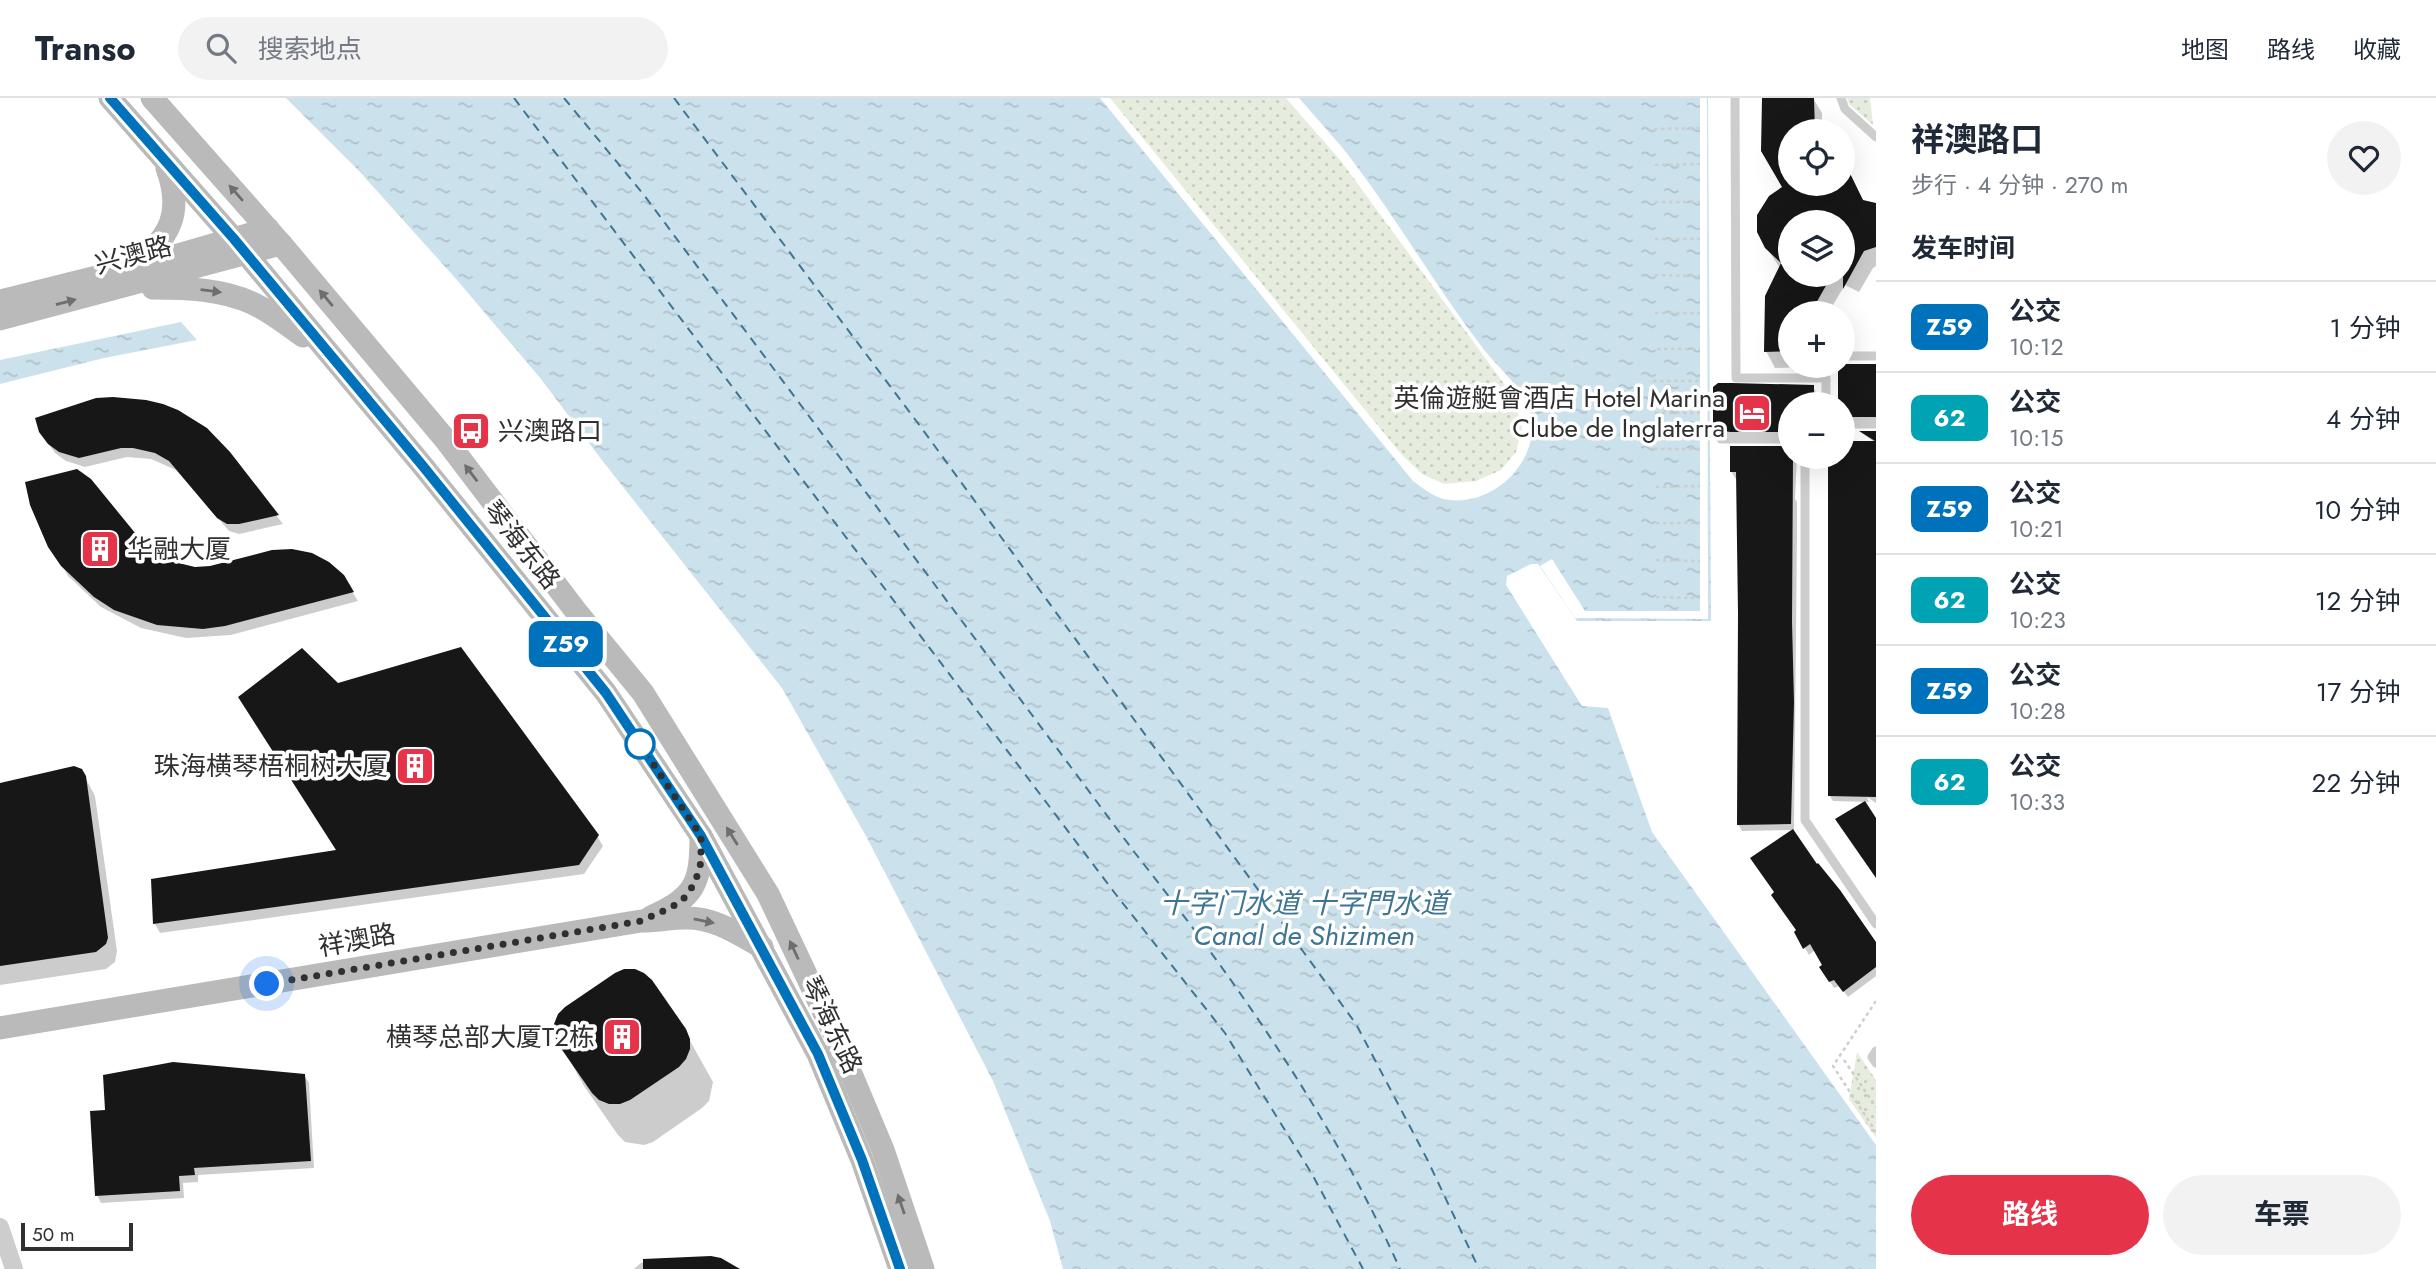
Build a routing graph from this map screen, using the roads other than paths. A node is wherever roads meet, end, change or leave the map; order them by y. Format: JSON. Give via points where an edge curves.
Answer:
{"nodes":[{"id":1,"x":110,"y":98,"type":"edge"},
{"id":2,"x":152,"y":98,"type":"edge"},
{"id":3,"x":1735,"y":98,"type":"edge"},
{"id":4,"x":1840,"y":98,"type":"edge"},
{"id":5,"x":1876,"y":136,"type":"edge"},
{"id":6,"x":165,"y":161,"type":"junction"},
{"id":7,"x":274,"y":236,"type":"junction"},
{"id":8,"x":239,"y":247,"type":"junction"},
{"id":9,"x":133,"y":268,"type":"junction"},
{"id":10,"x":119,"y":289,"type":"junction"},
{"id":11,"x":0,"y":301,"type":"edge"},
{"id":12,"x":0,"y":320,"type":"edge"},
{"id":13,"x":327,"y":353,"type":"junction"},
{"id":14,"x":1855,"y":356,"type":"edge"},
{"id":15,"x":1876,"y":356,"type":"edge"},
{"id":16,"x":1778,"y":378,"type":"edge"},
{"id":17,"x":1826,"y":378,"type":"edge"},
{"id":18,"x":1826,"y":392,"type":"edge"},
{"id":19,"x":1855,"y":424,"type":"edge"},
{"id":20,"x":1876,"y":424,"type":"edge"},
{"id":21,"x":1721,"y":439,"type":"dead end"},
{"id":22,"x":1778,"y":439,"type":"edge"},
{"id":23,"x":1805,"y":469,"type":"edge"},
{"id":24,"x":701,"y":836,"type":"junction"},
{"id":25,"x":641,"y":921,"type":"junction"},
{"id":26,"x":1876,"y":925,"type":"edge"},
{"id":27,"x":762,"y":947,"type":"junction"},
{"id":28,"x":0,"y":1028,"type":"edge"},
{"id":29,"x":1876,"y":1051,"type":"edge"},
{"id":30,"x":1876,"y":1063,"type":"edge"},
{"id":31,"x":0,"y":1227,"type":"edge"},
{"id":32,"x":14,"y":1269,"type":"edge"},
{"id":33,"x":900,"y":1269,"type":"edge"},
{"id":34,"x":923,"y":1269,"type":"edge"}],
"edges":[{"from":1,"to":6,"type":"main road","name":"琴海东路"},
{"from":7,"to":2,"type":"main road","name":"琴海东路","one_way":true},
{"from":3,"to":16,"type":"lane","via":[[1736,378]]},
{"from":4,"to":5,"type":"lane","via":[[1845,109]]},
{"from":6,"to":8,"type":"main road","name":"琴海东路"},
{"from":6,"to":9,"type":"main road","via":[[174,188],[169,229],[155,250]]},
{"from":7,"to":8,"type":"main road","name":"兴澳路"},
{"from":34,"to":7,"type":"main road","name":"琴海东路","one_way":true,"via":[[883,1150],[768,894],[643,693],[445,439]]},
{"from":8,"to":9,"type":"main road","name":"兴澳路"},
{"from":8,"to":10,"type":"main road","name":"兴澳路"},
{"from":8,"to":13,"type":"main road","name":"琴海东路"},
{"from":9,"to":11,"type":"main road","name":"兴澳路"},
{"from":12,"to":10,"type":"main road","name":"兴澳路","one_way":true},
{"from":10,"to":13,"type":"main road","one_way":true,"via":[[223,292],[253,303]]},
{"from":13,"to":24,"type":"main road","name":"琴海东路","via":[[606,693]]},
{"from":14,"to":15,"type":"lane"},
{"from":17,"to":18,"type":"lane"},
{"from":19,"to":20,"type":"lane"},
{"from":21,"to":22,"type":"lane"},
{"from":23,"to":26,"type":"lane","via":[[1805,820]]},
{"from":24,"to":25,"type":"main road","name":"祥澳路","via":[[695,883],[672,907]]},
{"from":24,"to":27,"type":"main road","name":"琴海东路"},
{"from":25,"to":27,"type":"main road","name":"祥澳路","one_way":true,"via":[[708,920]]},
{"from":25,"to":28,"type":"main road","name":"祥澳路"},
{"from":27,"to":33,"type":"main road","name":"琴海东路","via":[[818,1054]]},
{"from":29,"to":30,"type":"lane","via":[[1872,1057]]},
{"from":31,"to":32,"type":"street"}]}
